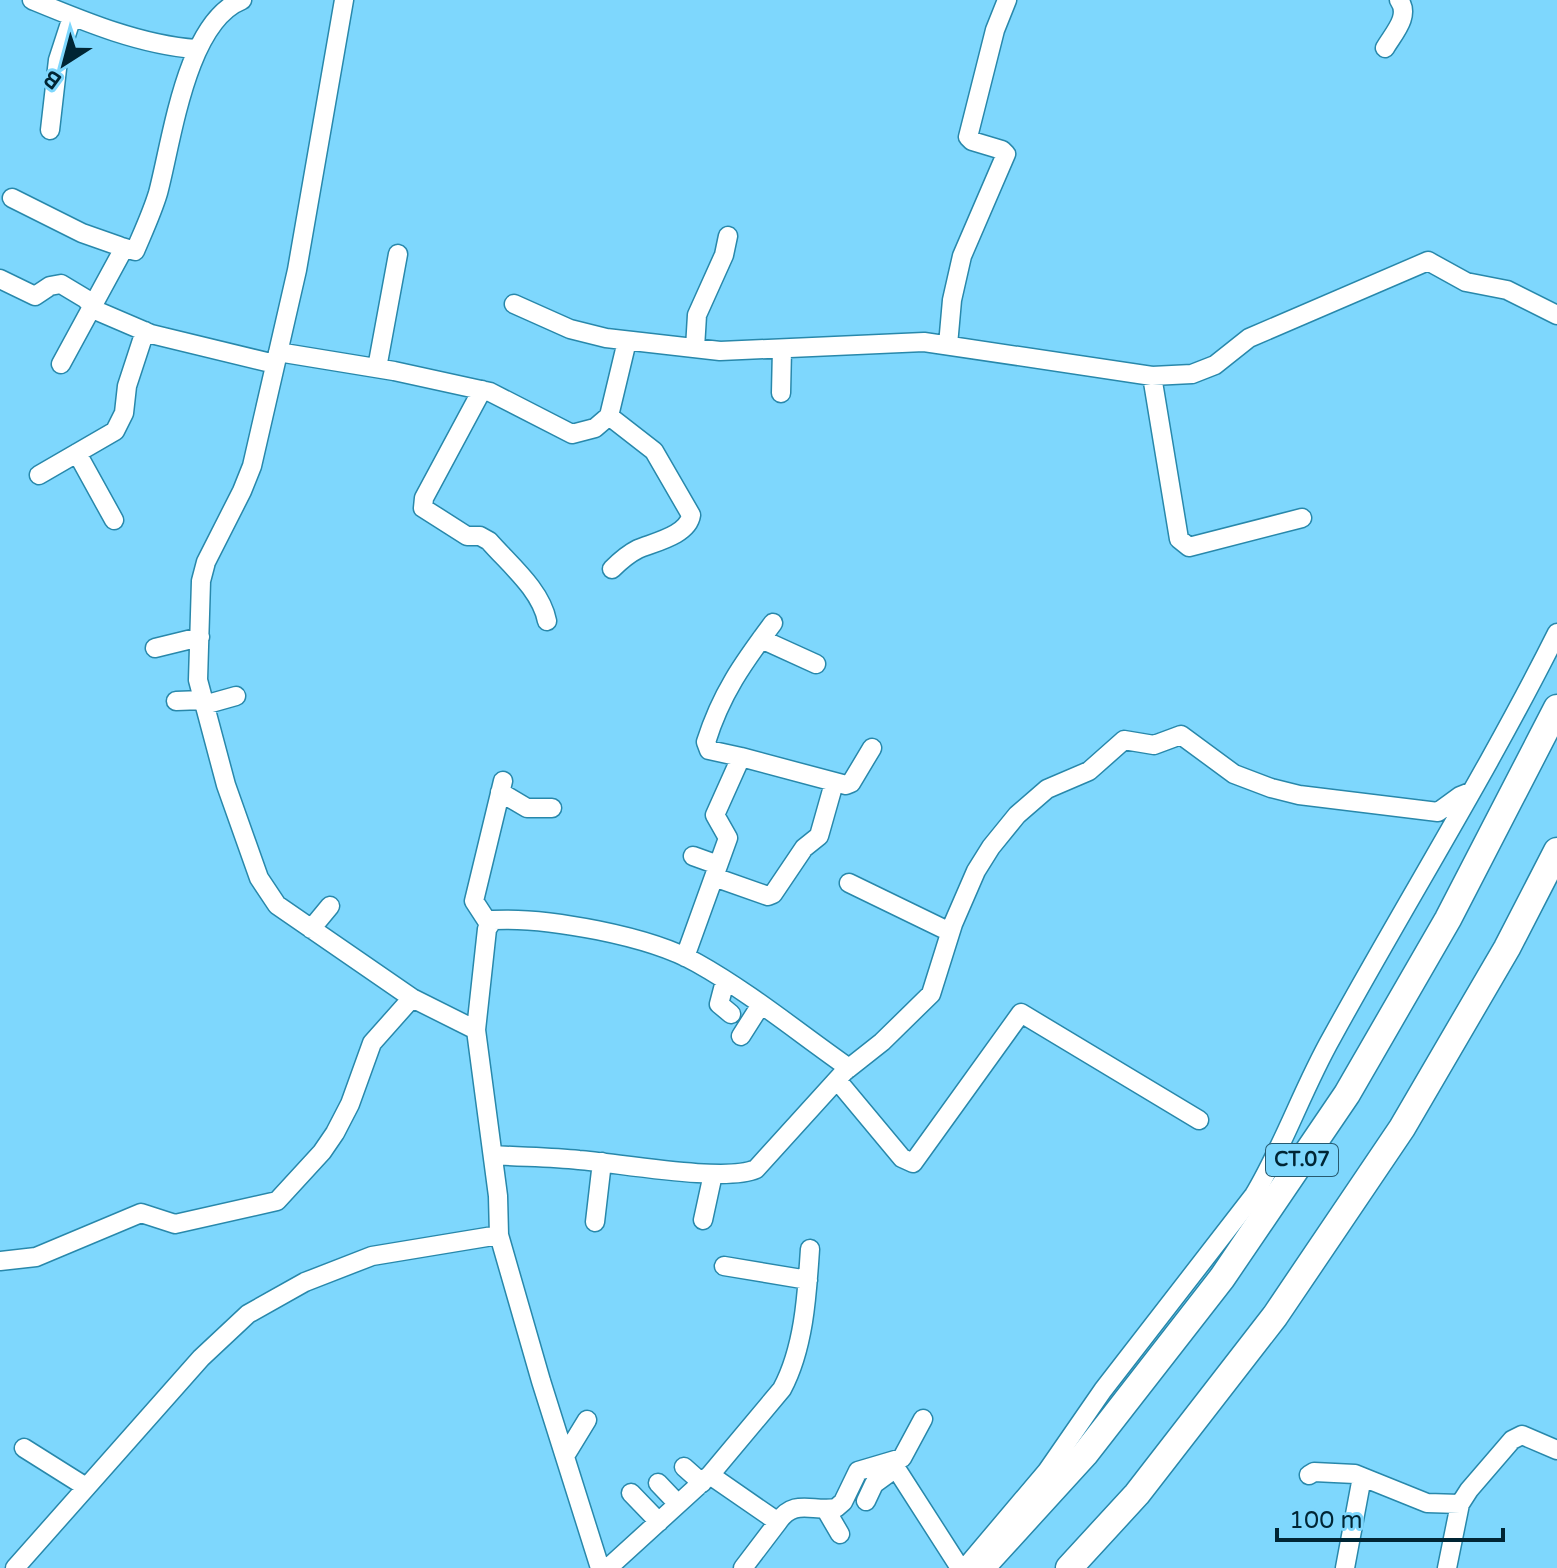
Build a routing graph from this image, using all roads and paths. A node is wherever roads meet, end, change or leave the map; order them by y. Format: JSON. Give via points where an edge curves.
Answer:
{"nodes":[{"id":1,"x":32,"y":0,"type":"edge"},
{"id":2,"x":242,"y":0,"type":"edge"},
{"id":3,"x":344,"y":0,"type":"edge"},
{"id":4,"x":1007,"y":0,"type":"edge"},
{"id":5,"x":1399,"y":0,"type":"edge"},
{"id":6,"x":72,"y":17,"type":"junction"},
{"id":7,"x":1385,"y":48,"type":"dead end"},
{"id":8,"x":196,"y":49,"type":"junction"},
{"id":9,"x":50,"y":130,"type":"dead end"},
{"id":10,"x":12,"y":198,"type":"dead end"},
{"id":11,"x":728,"y":236,"type":"dead end"},
{"id":12,"x":122,"y":247,"type":"junction"},
{"id":13,"x":398,"y":254,"type":"dead end"},
{"id":14,"x":0,"y":279,"type":"edge"},
{"id":15,"x":514,"y":304,"type":"dead end"},
{"id":16,"x":93,"y":308,"type":"junction"},
{"id":17,"x":1557,"y":315,"type":"edge"},
{"id":18,"x":145,"y":331,"type":"junction"},
{"id":19,"x":627,"y":341,"type":"junction"},
{"id":20,"x":948,"y":345,"type":"junction"},
{"id":21,"x":695,"y":348,"type":"junction"},
{"id":22,"x":782,"y":349,"type":"junction"},
{"id":23,"x":277,"y":358,"type":"junction"},
{"id":24,"x":61,"y":364,"type":"dead end"},
{"id":25,"x":377,"y":368,"type":"junction"},
{"id":26,"x":1152,"y":376,"type":"junction"},
{"id":27,"x":482,"y":390,"type":"junction"},
{"id":28,"x":781,"y":393,"type":"dead end"},
{"id":29,"x":609,"y":416,"type":"junction"},
{"id":30,"x":77,"y":453,"type":"junction"},
{"id":31,"x":39,"y":475,"type":"dead end"},
{"id":32,"x":1302,"y":518,"type":"dead end"},
{"id":33,"x":114,"y":520,"type":"dead end"},
{"id":34,"x":612,"y":569,"type":"dead end"},
{"id":35,"x":547,"y":621,"type":"dead end"},
{"id":36,"x":773,"y":623,"type":"dead end"},
{"id":37,"x":1557,"y":633,"type":"edge"},
{"id":38,"x":200,"y":637,"type":"junction"},
{"id":39,"x":761,"y":639,"type":"junction"},
{"id":40,"x":155,"y":648,"type":"dead end"},
{"id":41,"x":816,"y":664,"type":"dead end"},
{"id":42,"x":236,"y":696,"type":"dead end"},
{"id":43,"x":176,"y":701,"type":"dead end"},
{"id":44,"x":204,"y":703,"type":"junction"},
{"id":45,"x":1557,"y":708,"type":"edge"},
{"id":46,"x":872,"y":748,"type":"dead end"},
{"id":47,"x":741,"y":757,"type":"junction"},
{"id":48,"x":834,"y":783,"type":"junction"},
{"id":49,"x":1470,"y":792,"type":"junction"},
{"id":50,"x":552,"y":808,"type":"dead end"},
{"id":51,"x":1557,"y":851,"type":"edge"},
{"id":52,"x":693,"y":856,"type":"dead end"},
{"id":53,"x":716,"y":871,"type":"junction"},
{"id":54,"x":849,"y":883,"type":"dead end"},
{"id":55,"x":330,"y":906,"type":"dead end"},
{"id":56,"x":489,"y":924,"type":"junction"},
{"id":57,"x":311,"y":929,"type":"junction"},
{"id":58,"x":950,"y":932,"type":"junction"},
{"id":59,"x":685,"y":957,"type":"junction"},
{"id":60,"x":725,"y":981,"type":"junction"},
{"id":61,"x":412,"y":998,"type":"junction"},
{"id":62,"x":760,"y":1006,"type":"junction"},
{"id":63,"x":731,"y":1014,"type":"dead end"},
{"id":64,"x":476,"y":1030,"type":"junction"},
{"id":65,"x":741,"y":1036,"type":"dead end"},
{"id":66,"x":843,"y":1074,"type":"junction"},
{"id":67,"x":1199,"y":1120,"type":"dead end"},
{"id":68,"x":493,"y":1155,"type":"junction"},
{"id":69,"x":602,"y":1162,"type":"junction"},
{"id":70,"x":713,"y":1174,"type":"junction"},
{"id":71,"x":703,"y":1220,"type":"dead end"},
{"id":72,"x":595,"y":1222,"type":"dead end"},
{"id":73,"x":499,"y":1235,"type":"junction"},
{"id":74,"x":810,"y":1249,"type":"dead end"},
{"id":75,"x":0,"y":1261,"type":"edge"},
{"id":76,"x":724,"y":1266,"type":"dead end"},
{"id":77,"x":808,"y":1280,"type":"junction"},
{"id":78,"x":923,"y":1419,"type":"dead end"},
{"id":79,"x":587,"y":1420,"type":"dead end"},
{"id":80,"x":24,"y":1448,"type":"dead end"},
{"id":81,"x":1557,"y":1450,"type":"edge"},
{"id":82,"x":565,"y":1456,"type":"junction"},
{"id":83,"x":894,"y":1465,"type":"junction"},
{"id":84,"x":684,"y":1467,"type":"dead end"},
{"id":85,"x":1309,"y":1475,"type":"dead end"},
{"id":86,"x":1362,"y":1477,"type":"junction"},
{"id":87,"x":706,"y":1479,"type":"junction"},
{"id":88,"x":658,"y":1483,"type":"dead end"},
{"id":89,"x":86,"y":1487,"type":"junction"},
{"id":90,"x":631,"y":1493,"type":"dead end"},
{"id":91,"x":866,"y":1501,"type":"dead end"},
{"id":92,"x":678,"y":1504,"type":"junction"},
{"id":93,"x":1460,"y":1504,"type":"junction"},
{"id":94,"x":826,"y":1510,"type":"junction"},
{"id":95,"x":659,"y":1522,"type":"junction"},
{"id":96,"x":778,"y":1522,"type":"junction"},
{"id":97,"x":840,"y":1534,"type":"dead end"},
{"id":98,"x":15,"y":1568,"type":"edge"},
{"id":99,"x":600,"y":1568,"type":"edge"},
{"id":100,"x":608,"y":1568,"type":"edge"},
{"id":101,"x":743,"y":1568,"type":"edge"},
{"id":102,"x":962,"y":1568,"type":"edge"},
{"id":103,"x":981,"y":1568,"type":"edge"},
{"id":104,"x":1069,"y":1568,"type":"edge"},
{"id":105,"x":1345,"y":1568,"type":"edge"},
{"id":106,"x":1447,"y":1568,"type":"edge"}],
"edges":[{"from":1,"to":6,"type":"street"},
{"from":2,"to":8,"type":"street","via":[[225,10]]},
{"from":3,"to":23,"type":"street"},
{"from":4,"to":20,"type":"street","via":[[968,137],[1006,154],[962,256]]},
{"from":5,"to":7,"type":"street","via":[[1404,15]]},
{"from":6,"to":8,"type":"street","via":[[159,44]]},
{"from":6,"to":9,"type":"street","via":[[58,60]]},
{"from":8,"to":12,"type":"street","via":[[152,211],[135,251]]},
{"from":10,"to":12,"type":"street"},
{"from":11,"to":21,"type":"street","via":[[697,315]]},
{"from":12,"to":16,"type":"street"},
{"from":13,"to":25,"type":"street"},
{"from":14,"to":16,"type":"street","via":[[35,296],[61,284]]},
{"from":15,"to":19,"type":"street","via":[[570,329]]},
{"from":16,"to":18,"type":"street"},
{"from":16,"to":24,"type":"street"},
{"from":17,"to":26,"type":"street","via":[[1507,290],[1466,282],[1428,261],[1249,338],[1204,371]]},
{"from":18,"to":23,"type":"street"},
{"from":18,"to":30,"type":"street","via":[[121,422]]},
{"from":19,"to":21,"type":"street"},
{"from":19,"to":29,"type":"street"},
{"from":20,"to":22,"type":"street","via":[[903,342]]},
{"from":20,"to":26,"type":"street"},
{"from":21,"to":22,"type":"street"},
{"from":22,"to":28,"type":"street"},
{"from":23,"to":25,"type":"street"},
{"from":23,"to":38,"type":"street","via":[[252,466],[206,562]]},
{"from":25,"to":27,"type":"street"},
{"from":26,"to":32,"type":"street","via":[[1184,545]]},
{"from":27,"to":29,"type":"street","via":[[572,434],[595,428]]},
{"from":27,"to":35,"type":"street","via":[[423,508],[467,536],[489,541],[537,596]]},
{"from":29,"to":34,"type":"street","via":[[654,451],[691,515],[686,526]]},
{"from":30,"to":31,"type":"street"},
{"from":30,"to":33,"type":"street"},
{"from":36,"to":39,"type":"street"},
{"from":37,"to":49,"type":"street"},
{"from":38,"to":40,"type":"street"},
{"from":38,"to":44,"type":"street","via":[[198,680]]},
{"from":39,"to":41,"type":"street"},
{"from":39,"to":47,"type":"street","via":[[717,707],[706,742],[709,750]]},
{"from":42,"to":44,"type":"street"},
{"from":43,"to":44,"type":"street"},
{"from":44,"to":57,"type":"street","via":[[226,785],[264,889]]},
{"from":45,"to":103,"type":"highway","number":"CT.07","via":[[1448,919],[1347,1094],[1222,1278],[1085,1454]]},
{"from":46,"to":48,"type":"street","via":[[851,783]]},
{"from":47,"to":48,"type":"street"},
{"from":47,"to":53,"type":"street","via":[[715,815],[728,838]]},
{"from":48,"to":53,"type":"street","via":[[819,836],[804,848],[773,894]]},
{"from":49,"to":58,"type":"street","via":[[1442,811],[1431,812],[1299,795],[1234,774],[1181,735],[1154,745],[1124,740],[1089,771],[1047,789],[1017,815],[976,871]]},
{"from":49,"to":102,"type":"street","via":[[1320,1058],[1254,1195],[1047,1471]]},
{"from":50,"to":56,"type":"street","via":[[533,810],[518,804],[502,786],[474,901]]},
{"from":51,"to":104,"type":"highway","number":"CT.07","via":[[1402,1128],[1275,1316],[1137,1494]]},
{"from":52,"to":53,"type":"street"},
{"from":53,"to":59,"type":"street"},
{"from":54,"to":58,"type":"street"},
{"from":55,"to":57,"type":"street"},
{"from":56,"to":59,"type":"street","via":[[542,920],[654,944]]},
{"from":56,"to":64,"type":"street"},
{"from":57,"to":61,"type":"street"},
{"from":58,"to":66,"type":"street","via":[[931,994]]},
{"from":59,"to":60,"type":"street"},
{"from":60,"to":62,"type":"street"},
{"from":60,"to":63,"type":"street","via":[[719,1004]]},
{"from":61,"to":64,"type":"street"},
{"from":61,"to":75,"type":"street","via":[[372,1043],[329,1143],[277,1201],[175,1224],[141,1213],[36,1257]]},
{"from":62,"to":65,"type":"street"},
{"from":62,"to":66,"type":"street"},
{"from":64,"to":68,"type":"street"},
{"from":66,"to":67,"type":"street","via":[[902,1158],[913,1163],[1021,1013]]},
{"from":66,"to":70,"type":"street","via":[[756,1169]]},
{"from":68,"to":69,"type":"street"},
{"from":68,"to":73,"type":"street"},
{"from":69,"to":70,"type":"street"},
{"from":69,"to":72,"type":"street"},
{"from":70,"to":71,"type":"street"},
{"from":73,"to":82,"type":"street"},
{"from":73,"to":89,"type":"street","via":[[372,1256],[305,1282],[248,1314],[201,1358]]},
{"from":74,"to":77,"type":"street"},
{"from":76,"to":77,"type":"street"},
{"from":77,"to":87,"type":"street","via":[[790,1373],[782,1389]]},
{"from":78,"to":83,"type":"street"},
{"from":79,"to":82,"type":"street"},
{"from":80,"to":89,"type":"street"},
{"from":81,"to":93,"type":"street","via":[[1518,1435]]},
{"from":82,"to":99,"type":"street"},
{"from":83,"to":91,"type":"street","via":[[874,1484]]},
{"from":83,"to":94,"type":"street","via":[[858,1471],[840,1506]]},
{"from":83,"to":102,"type":"street"},
{"from":84,"to":87,"type":"street"},
{"from":85,"to":86,"type":"street","via":[[1335,1471]]},
{"from":86,"to":93,"type":"street","via":[[1427,1503]]},
{"from":86,"to":105,"type":"street"},
{"from":87,"to":92,"type":"street"},
{"from":87,"to":96,"type":"street"},
{"from":88,"to":92,"type":"street"},
{"from":89,"to":98,"type":"street"},
{"from":90,"to":95,"type":"street"},
{"from":92,"to":95,"type":"street"},
{"from":93,"to":106,"type":"street"},
{"from":94,"to":96,"type":"street","via":[[793,1507]]},
{"from":94,"to":97,"type":"street"},
{"from":95,"to":100,"type":"street"},
{"from":96,"to":101,"type":"street"}]}
